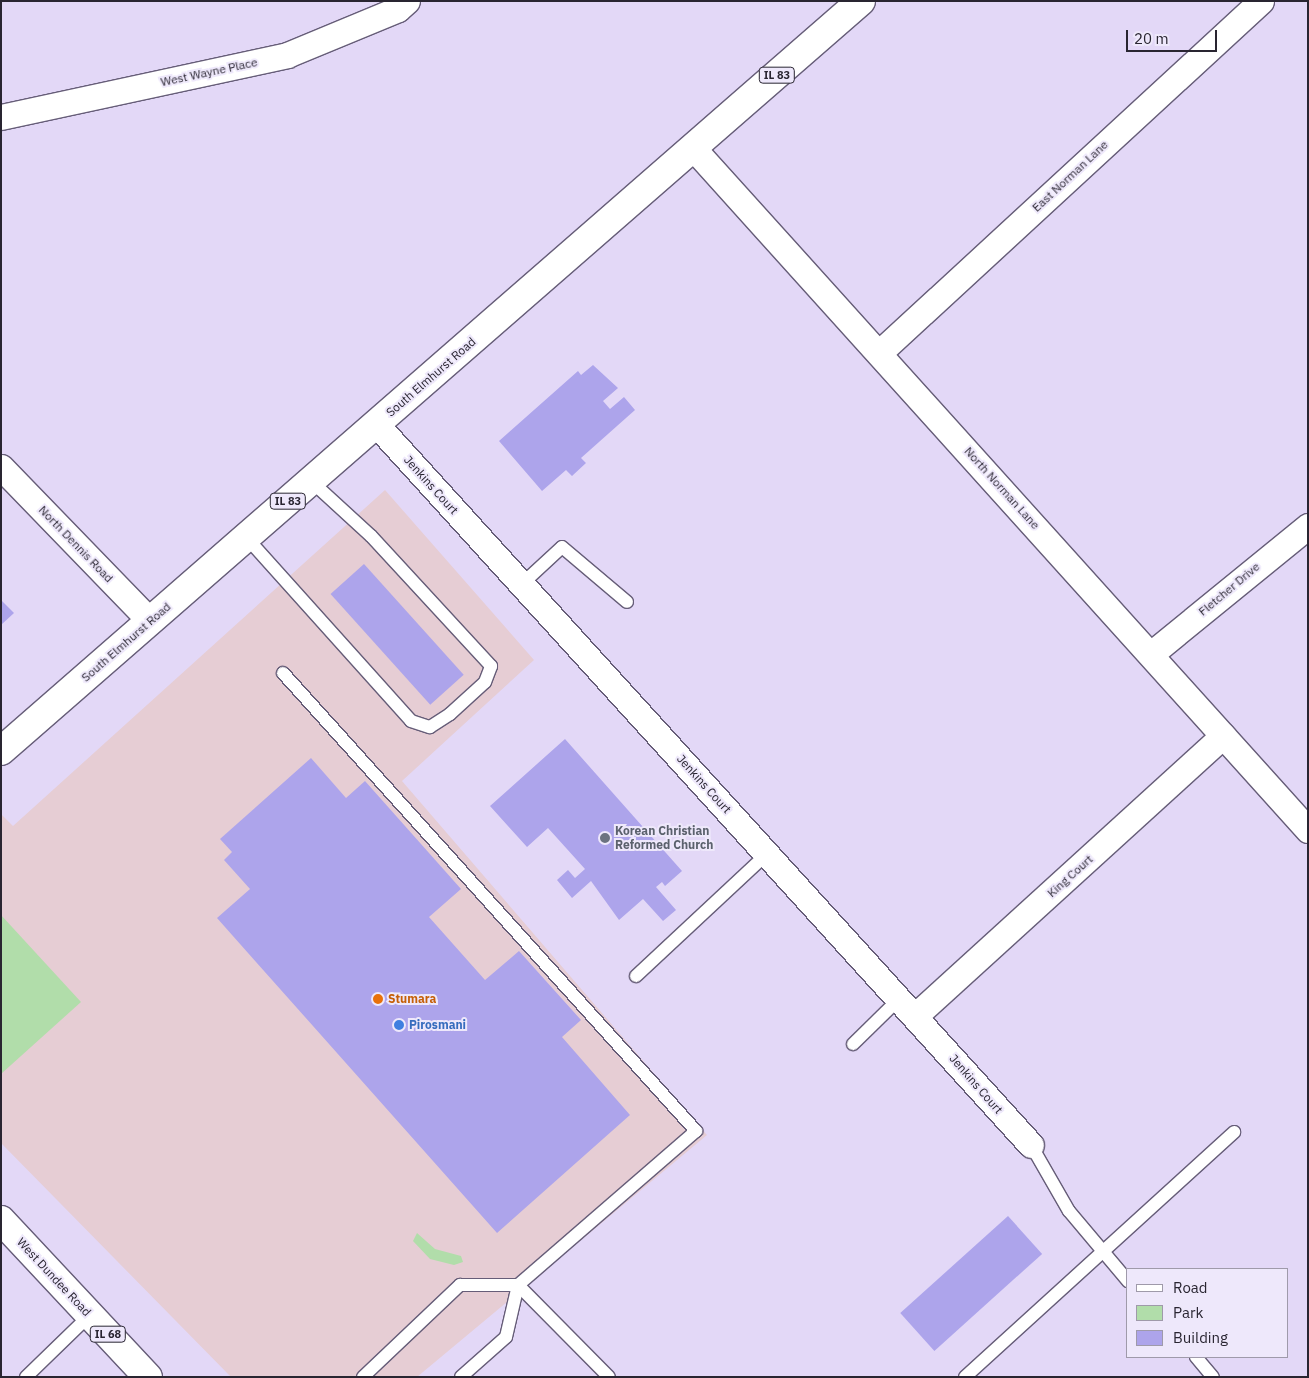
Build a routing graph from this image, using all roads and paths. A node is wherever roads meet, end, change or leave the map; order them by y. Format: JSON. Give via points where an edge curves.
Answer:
{"nodes":[{"id":1,"x":407,"y":1,"type":"edge"},
{"id":2,"x":861,"y":1,"type":"edge"},
{"id":3,"x":1261,"y":1,"type":"edge"},
{"id":4,"x":1,"y":117,"type":"edge"},
{"id":5,"x":694,"y":149,"type":"junction"},
{"id":6,"x":880,"y":352,"type":"junction"},
{"id":7,"x":376,"y":424,"type":"junction"},
{"id":8,"x":1,"y":467,"type":"edge"},
{"id":9,"x":311,"y":481,"type":"junction"},
{"id":10,"x":1308,"y":526,"type":"edge"},
{"id":11,"x":246,"y":537,"type":"junction"},
{"id":12,"x":522,"y":584,"type":"junction"},
{"id":13,"x":627,"y":602,"type":"dead end"},
{"id":14,"x":150,"y":621,"type":"junction"},
{"id":15,"x":1151,"y":654,"type":"junction"},
{"id":16,"x":283,"y":673,"type":"dead end"},
{"id":17,"x":1223,"y":736,"type":"junction"},
{"id":18,"x":1,"y":751,"type":"edge"},
{"id":19,"x":1308,"y":830,"type":"edge"},
{"id":20,"x":768,"y":853,"type":"junction"},
{"id":21,"x":636,"y":976,"type":"dead end"},
{"id":22,"x":908,"y":1007,"type":"junction"},
{"id":23,"x":853,"y":1044,"type":"dead end"},
{"id":24,"x":1234,"y":1132,"type":"dead end"},
{"id":25,"x":1031,"y":1145,"type":"joint"},
{"id":26,"x":1,"y":1220,"type":"edge"},
{"id":27,"x":1103,"y":1254,"type":"junction"},
{"id":28,"x":1126,"y":1279,"type":"edge"},
{"id":29,"x":518,"y":1285,"type":"junction"},
{"id":30,"x":90,"y":1315,"type":"junction"},
{"id":31,"x":1197,"y":1358,"type":"edge"},
{"id":32,"x":26,"y":1377,"type":"edge"},
{"id":33,"x":148,"y":1377,"type":"edge"},
{"id":34,"x":362,"y":1377,"type":"edge"},
{"id":35,"x":461,"y":1377,"type":"edge"},
{"id":36,"x":609,"y":1377,"type":"edge"},
{"id":37,"x":965,"y":1377,"type":"edge"},
{"id":38,"x":1214,"y":1377,"type":"edge"}],
"edges":[{"from":1,"to":4,"type":"street","name":"West Wayne Place","via":[[288,55]]},
{"from":2,"to":5,"type":"main road","name":"South Elmhurst Road","number":"IL 83"},
{"from":3,"to":6,"type":"street","name":"East Norman Lane"},
{"from":5,"to":6,"type":"street","name":"North Norman Lane"},
{"from":5,"to":7,"type":"main road","name":"South Elmhurst Road","number":"IL 83"},
{"from":6,"to":15,"type":"street","name":"North Norman Lane"},
{"from":7,"to":9,"type":"main road","name":"South Elmhurst Road","number":"IL 83"},
{"from":7,"to":12,"type":"street","name":"Jenkins Court"},
{"from":8,"to":14,"type":"street","name":"North Dennis Road"},
{"from":9,"to":11,"type":"main road","name":"South Elmhurst Road","number":"IL 83"},
{"from":9,"to":11,"type":"lane","via":[[378,543],[491,666],[485,682],[450,714],[430,727],[412,720]]},
{"from":10,"to":15,"type":"street","name":"Fletcher Drive"},
{"from":11,"to":14,"type":"main road","name":"South Elmhurst Road","number":"IL 83"},
{"from":12,"to":13,"type":"lane","via":[[562,547]]},
{"from":12,"to":20,"type":"street","name":"Jenkins Court"},
{"from":14,"to":18,"type":"main road","name":"South Elmhurst Road","number":"IL 83"},
{"from":15,"to":17,"type":"street","name":"North Norman Lane"},
{"from":16,"to":29,"type":"lane","via":[[696,1132]]},
{"from":17,"to":19,"type":"street","name":"North Norman Lane"},
{"from":17,"to":22,"type":"street","name":"King Court"},
{"from":20,"to":21,"type":"lane"},
{"from":20,"to":22,"type":"street","name":"Jenkins Court"},
{"from":22,"to":23,"type":"lane"},
{"from":22,"to":25,"type":"street","name":"Jenkins Court"},
{"from":24,"to":27,"type":"lane"},
{"from":25,"to":27,"type":"lane","via":[[1069,1211]]},
{"from":26,"to":30,"type":"main road","name":"West Dundee Road","number":"IL 68"},
{"from":27,"to":28,"type":"lane"},
{"from":27,"to":37,"type":"lane"},
{"from":29,"to":34,"type":"lane","via":[[460,1285]]},
{"from":29,"to":35,"type":"lane","via":[[506,1336]]},
{"from":29,"to":36,"type":"lane"},
{"from":30,"to":32,"type":"lane"},
{"from":30,"to":33,"type":"main road","name":"West Dundee Road","number":"IL 68"},
{"from":31,"to":38,"type":"lane"}]}
